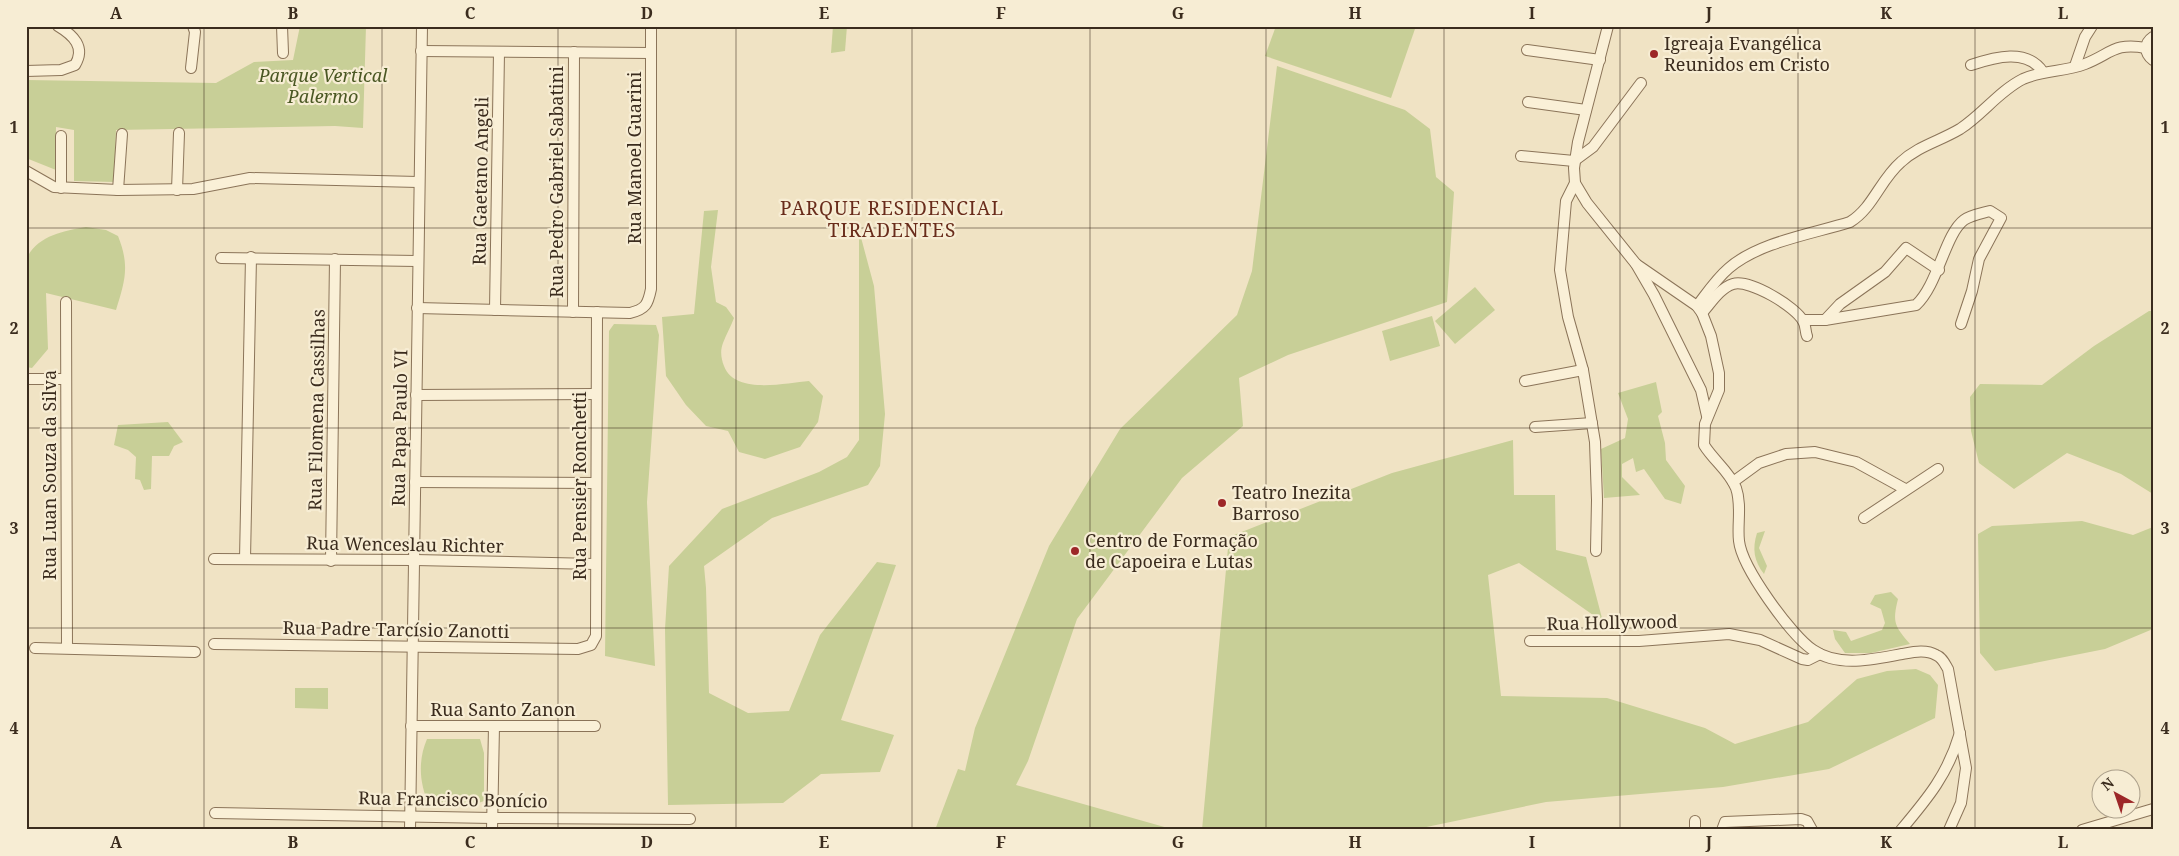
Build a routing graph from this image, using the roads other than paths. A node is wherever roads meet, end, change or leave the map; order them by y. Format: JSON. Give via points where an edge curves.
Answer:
{"nodes":[{"id":1,"x":58,"y":26,"type":"edge"},
{"id":2,"x":193,"y":26,"type":"edge"},
{"id":3,"x":282,"y":26,"type":"edge"},
{"id":4,"x":422,"y":26,"type":"edge"},
{"id":5,"x":651,"y":26,"type":"edge"},
{"id":6,"x":1608,"y":26,"type":"edge"},
{"id":7,"x":2092,"y":26,"type":"edge"},
{"id":8,"x":2153,"y":37,"type":"edge"},
{"id":9,"x":2146,"y":48,"type":"junction"},
{"id":10,"x":1528,"y":50,"type":"dead end"},
{"id":11,"x":421,"y":51,"type":"junction"},
{"id":12,"x":499,"y":52,"type":"junction"},
{"id":13,"x":574,"y":52,"type":"junction"},
{"id":14,"x":283,"y":53,"type":"dead end"},
{"id":15,"x":651,"y":53,"type":"junction"},
{"id":16,"x":1600,"y":60,"type":"junction"},
{"id":17,"x":2153,"y":60,"type":"edge"},
{"id":18,"x":1971,"y":65,"type":"dead end"},
{"id":19,"x":2075,"y":66,"type":"junction"},
{"id":20,"x":191,"y":68,"type":"dead end"},
{"id":21,"x":26,"y":71,"type":"edge"},
{"id":22,"x":2043,"y":72,"type":"junction"},
{"id":23,"x":1641,"y":83,"type":"dead end"},
{"id":24,"x":1528,"y":102,"type":"dead end"},
{"id":25,"x":1586,"y":110,"type":"junction"},
{"id":26,"x":179,"y":133,"type":"dead end"},
{"id":27,"x":122,"y":134,"type":"dead end"},
{"id":28,"x":61,"y":136,"type":"dead end"},
{"id":29,"x":1521,"y":156,"type":"dead end"},
{"id":30,"x":1574,"y":161,"type":"junction"},
{"id":31,"x":26,"y":171,"type":"edge"},
{"id":32,"x":418,"y":182,"type":"junction"},
{"id":33,"x":1575,"y":183,"type":"junction"},
{"id":34,"x":61,"y":188,"type":"junction"},
{"id":35,"x":118,"y":190,"type":"junction"},
{"id":36,"x":177,"y":190,"type":"junction"},
{"id":37,"x":251,"y":257,"type":"junction"},
{"id":38,"x":221,"y":258,"type":"dead end"},
{"id":39,"x":335,"y":259,"type":"junction"},
{"id":40,"x":418,"y":261,"type":"junction"},
{"id":41,"x":1636,"y":264,"type":"junction"},
{"id":42,"x":1938,"y":270,"type":"junction"},
{"id":43,"x":1668,"y":286,"type":"junction"},
{"id":44,"x":1654,"y":295,"type":"junction"},
{"id":45,"x":66,"y":302,"type":"dead end"},
{"id":46,"x":417,"y":308,"type":"junction"},
{"id":47,"x":495,"y":310,"type":"junction"},
{"id":48,"x":1699,"y":310,"type":"junction"},
{"id":49,"x":573,"y":312,"type":"junction"},
{"id":50,"x":597,"y":312,"type":"junction"},
{"id":51,"x":1803,"y":320,"type":"junction"},
{"id":52,"x":1825,"y":320,"type":"junction"},
{"id":53,"x":1961,"y":324,"type":"dead end"},
{"id":54,"x":1807,"y":336,"type":"dead end"},
{"id":55,"x":1583,"y":370,"type":"junction"},
{"id":56,"x":26,"y":379,"type":"edge"},
{"id":57,"x":65,"y":379,"type":"junction"},
{"id":58,"x":1525,"y":381,"type":"dead end"},
{"id":59,"x":596,"y":394,"type":"junction"},
{"id":60,"x":416,"y":395,"type":"junction"},
{"id":61,"x":1704,"y":399,"type":"junction"},
{"id":62,"x":1716,"y":401,"type":"junction"},
{"id":63,"x":1707,"y":416,"type":"junction"},
{"id":64,"x":1592,"y":423,"type":"junction"},
{"id":65,"x":1535,"y":427,"type":"dead end"},
{"id":66,"x":1938,"y":469,"type":"dead end"},
{"id":67,"x":415,"y":482,"type":"junction"},
{"id":68,"x":1733,"y":482,"type":"junction"},
{"id":69,"x":595,"y":483,"type":"junction"},
{"id":70,"x":1905,"y":489,"type":"junction"},
{"id":71,"x":1864,"y":518,"type":"dead end"},
{"id":72,"x":1596,"y":551,"type":"dead end"},
{"id":73,"x":214,"y":559,"type":"dead end"},
{"id":74,"x":245,"y":559,"type":"junction"},
{"id":75,"x":415,"y":560,"type":"junction"},
{"id":76,"x":331,"y":561,"type":"junction"},
{"id":77,"x":595,"y":564,"type":"junction"},
{"id":78,"x":1530,"y":641,"type":"dead end"},
{"id":79,"x":214,"y":644,"type":"dead end"},
{"id":80,"x":412,"y":647,"type":"junction"},
{"id":81,"x":35,"y":648,"type":"dead end"},
{"id":82,"x":67,"y":648,"type":"junction"},
{"id":83,"x":578,"y":649,"type":"joint"},
{"id":84,"x":195,"y":652,"type":"dead end"},
{"id":85,"x":1820,"y":654,"type":"junction"},
{"id":86,"x":411,"y":726,"type":"junction"},
{"id":87,"x":494,"y":726,"type":"junction"},
{"id":88,"x":595,"y":726,"type":"dead end"},
{"id":89,"x":1960,"y":732,"type":"junction"},
{"id":90,"x":2153,"y":809,"type":"edge"},
{"id":91,"x":215,"y":812,"type":"dead end"},
{"id":92,"x":410,"y":816,"type":"junction"},
{"id":93,"x":492,"y":818,"type":"junction"},
{"id":94,"x":690,"y":819,"type":"dead end"},
{"id":95,"x":1768,"y":826,"type":"edge"},
{"id":96,"x":410,"y":830,"type":"edge"},
{"id":97,"x":492,"y":830,"type":"edge"},
{"id":98,"x":1722,"y":830,"type":"edge"},
{"id":99,"x":1812,"y":830,"type":"edge"},
{"id":100,"x":1901,"y":830,"type":"edge"},
{"id":101,"x":1950,"y":830,"type":"edge"},
{"id":102,"x":2082,"y":830,"type":"edge"}],
"edges":[{"from":1,"to":21,"type":"street","via":[[78,43],[80,55],[75,65],[61,70]]},
{"from":2,"to":20,"type":"street"},
{"from":3,"to":14,"type":"street"},
{"from":4,"to":11,"type":"street","name":"Rua Papa Paulo VI"},
{"from":5,"to":15,"type":"street","name":"Rua Manoel Guarini"},
{"from":6,"to":16,"type":"street"},
{"from":7,"to":19,"type":"street"},
{"from":8,"to":9,"type":"street","via":[[2148,40]]},
{"from":9,"to":17,"type":"street"},
{"from":9,"to":19,"type":"street","via":[[2120,47],[2084,65]]},
{"from":10,"to":16,"type":"street"},
{"from":11,"to":12,"type":"street"},
{"from":11,"to":32,"type":"street","name":"Rua Papa Paulo VI"},
{"from":12,"to":13,"type":"street"},
{"from":12,"to":47,"type":"street","name":"Rua Gaetano Angeli"},
{"from":13,"to":15,"type":"street"},
{"from":13,"to":49,"type":"street","name":"Rua Pedro Gabriel Sabatini"},
{"from":15,"to":50,"type":"street","name":"Rua Manoel Guarini","via":[[652,289],[648,304],[641,310]]},
{"from":16,"to":25,"type":"street"},
{"from":18,"to":22,"type":"street","via":[[1996,58],[2018,57],[2034,62]]},
{"from":19,"to":22,"type":"street"},
{"from":22,"to":48,"type":"street","via":[[2014,85],[1967,124],[1916,150],[1900,162],[1859,217],[1747,256],[1720,276]]},
{"from":23,"to":30,"type":"street","via":[[1593,147]]},
{"from":24,"to":25,"type":"street"},
{"from":25,"to":30,"type":"street"},
{"from":26,"to":36,"type":"street"},
{"from":27,"to":35,"type":"street"},
{"from":28,"to":34,"type":"street"},
{"from":29,"to":30,"type":"street"},
{"from":30,"to":33,"type":"street"},
{"from":31,"to":34,"type":"street"},
{"from":32,"to":36,"type":"street","via":[[250,178]]},
{"from":32,"to":40,"type":"street","name":"Rua Papa Paulo VI"},
{"from":33,"to":41,"type":"street"},
{"from":33,"to":55,"type":"street","via":[[1566,201],[1560,270],[1568,317]]},
{"from":34,"to":35,"type":"street"},
{"from":35,"to":36,"type":"street"},
{"from":37,"to":38,"type":"street"},
{"from":37,"to":39,"type":"street"},
{"from":37,"to":74,"type":"street"},
{"from":39,"to":40,"type":"street"},
{"from":39,"to":76,"type":"street","name":"Rua Filomena Cassilhas"},
{"from":40,"to":46,"type":"street","name":"Rua Papa Paulo VI"},
{"from":41,"to":43,"type":"street"},
{"from":41,"to":44,"type":"street"},
{"from":42,"to":52,"type":"street","via":[[1920,302],[1911,307]]},
{"from":42,"to":52,"type":"street","via":[[1906,248],[1885,272],[1840,304]]},
{"from":42,"to":53,"type":"street","via":[[1956,228],[1963,221],[1990,211],[2001,218],[1979,259]]},
{"from":43,"to":44,"type":"street"},
{"from":43,"to":48,"type":"street"},
{"from":44,"to":61,"type":"street"},
{"from":45,"to":57,"type":"street","name":"Rua Luan Souza da Silva"},
{"from":46,"to":47,"type":"street"},
{"from":46,"to":60,"type":"street","name":"Rua Papa Paulo VI"},
{"from":47,"to":49,"type":"street"},
{"from":48,"to":51,"type":"street","via":[[1726,288],[1742,283],[1772,296]]},
{"from":48,"to":62,"type":"street","via":[[1712,336],[1719,373],[1720,390]]},
{"from":49,"to":50,"type":"street"},
{"from":50,"to":59,"type":"street","name":"Rua Pensier Ronchetti"},
{"from":51,"to":52,"type":"street"},
{"from":51,"to":54,"type":"street"},
{"from":55,"to":58,"type":"street"},
{"from":55,"to":64,"type":"street"},
{"from":56,"to":57,"type":"street"},
{"from":57,"to":82,"type":"street","name":"Rua Luan Souza da Silva"},
{"from":59,"to":60,"type":"street"},
{"from":59,"to":69,"type":"street","name":"Rua Pensier Ronchetti"},
{"from":60,"to":67,"type":"street","name":"Rua Papa Paulo VI"},
{"from":61,"to":62,"type":"street","via":[[1710,403]]},
{"from":61,"to":63,"type":"street"},
{"from":62,"to":63,"type":"street"},
{"from":63,"to":68,"type":"street","via":[[1704,445]]},
{"from":64,"to":65,"type":"street"},
{"from":64,"to":72,"type":"street","via":[[1597,472]]},
{"from":66,"to":70,"type":"street"},
{"from":67,"to":69,"type":"street"},
{"from":67,"to":75,"type":"street","name":"Rua Papa Paulo VI"},
{"from":68,"to":70,"type":"street","via":[[1759,463],[1786,454],[1815,452],[1856,462]]},
{"from":68,"to":85,"type":"street","via":[[1738,494],[1739,541],[1744,560],[1788,625]]},
{"from":69,"to":77,"type":"street","name":"Rua Pensier Ronchetti"},
{"from":70,"to":71,"type":"street"},
{"from":73,"to":74,"type":"street","name":"Rua Wenceslau Richter"},
{"from":74,"to":76,"type":"street","name":"Rua Wenceslau Richter"},
{"from":75,"to":76,"type":"street","name":"Rua Wenceslau Richter"},
{"from":75,"to":77,"type":"street","name":"Rua Wenceslau Richter"},
{"from":75,"to":80,"type":"street","name":"Rua Papa Paulo VI"},
{"from":77,"to":83,"type":"street","name":"Rua Pensier Ronchetti","via":[[595,639],[588,647]]},
{"from":78,"to":85,"type":"street","name":"Rua Hollywood","via":[[1639,641],[1744,635],[1802,660]]},
{"from":79,"to":80,"type":"street","name":"Rua Padre Tarcísio Zanotti"},
{"from":80,"to":83,"type":"street","name":"Rua Padre Tarcísio Zanotti"},
{"from":80,"to":86,"type":"street","name":"Rua Papa Paulo VI"},
{"from":81,"to":82,"type":"street"},
{"from":82,"to":84,"type":"street"},
{"from":85,"to":89,"type":"street","via":[[1857,661],[1915,652],[1936,655],[1948,669]]},
{"from":86,"to":87,"type":"street","name":"Rua Santo Zanon"},
{"from":86,"to":92,"type":"street","name":"Rua Papa Paulo VI"},
{"from":87,"to":88,"type":"street","name":"Rua Santo Zanon"},
{"from":87,"to":93,"type":"street"},
{"from":89,"to":100,"type":"street","via":[[1942,778]]},
{"from":89,"to":101,"type":"street","via":[[1965,780],[1961,803]]},
{"from":90,"to":102,"type":"street"},
{"from":91,"to":92,"type":"street","name":"Rua Francisco Bonício"},
{"from":92,"to":93,"type":"street","name":"Rua Francisco Bonício"},
{"from":92,"to":96,"type":"street","name":"Rua Papa Paulo VI"},
{"from":93,"to":94,"type":"street","name":"Rua Francisco Bonício"},
{"from":93,"to":97,"type":"street"},
{"from":95,"to":98,"type":"street","via":[[1725,822]]},
{"from":95,"to":99,"type":"street","via":[[1801,819]]}]}
